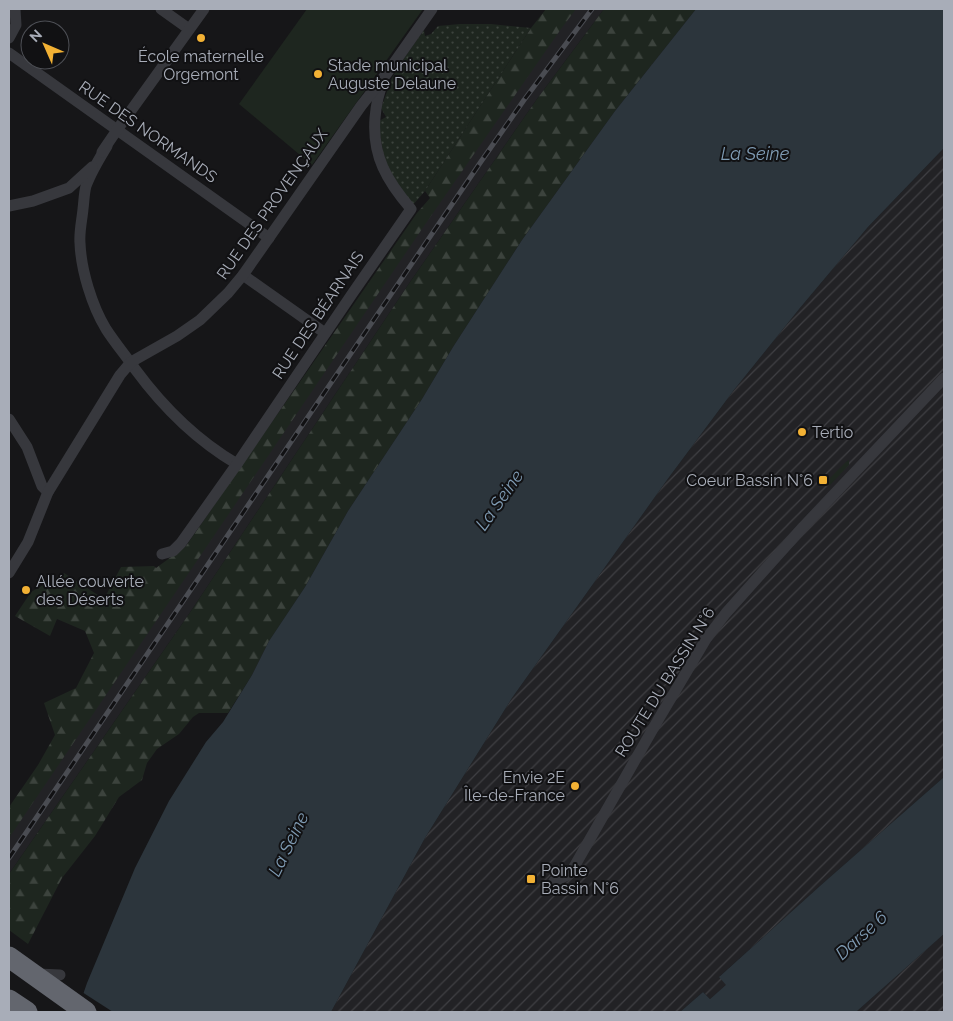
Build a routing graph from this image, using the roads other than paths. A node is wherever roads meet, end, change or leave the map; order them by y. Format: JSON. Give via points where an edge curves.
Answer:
{"nodes":[{"id":1,"x":15,"y":9,"type":"edge"},
{"id":2,"x":161,"y":9,"type":"edge"},
{"id":3,"x":204,"y":9,"type":"edge"},
{"id":4,"x":432,"y":9,"type":"edge"},
{"id":5,"x":189,"y":29,"type":"junction"},
{"id":6,"x":9,"y":38,"type":"edge"},
{"id":7,"x":9,"y":53,"type":"edge"},
{"id":8,"x":387,"y":73,"type":"junction"},
{"id":9,"x":117,"y":130,"type":"junction"},
{"id":10,"x":107,"y":146,"type":"junction"},
{"id":11,"x":9,"y":206,"type":"edge"},
{"id":12,"x":269,"y":238,"type":"junction"},
{"id":13,"x":242,"y":275,"type":"junction"},
{"id":14,"x":325,"y":333,"type":"junction"},
{"id":15,"x":131,"y":362,"type":"junction"},
{"id":16,"x":944,"y":378,"type":"edge"},
{"id":17,"x":9,"y":419,"type":"edge"},
{"id":18,"x":237,"y":464,"type":"junction"},
{"id":19,"x":48,"y":492,"type":"junction"},
{"id":20,"x":162,"y":554,"type":"dead end"},
{"id":21,"x":9,"y":573,"type":"edge"},
{"id":22,"x":554,"y":881,"type":"dead end"},
{"id":23,"x":9,"y":957,"type":"edge"},
{"id":24,"x":9,"y":963,"type":"edge"},
{"id":25,"x":60,"y":975,"type":"dead end"},
{"id":26,"x":9,"y":1000,"type":"edge"},
{"id":27,"x":27,"y":1012,"type":"edge"},
{"id":28,"x":86,"y":1012,"type":"edge"}],
"edges":[{"from":1,"to":6,"type":"street","via":[[16,25]]},
{"from":2,"to":5,"type":"street"},
{"from":3,"to":5,"type":"street"},
{"from":4,"to":8,"type":"street","name":"RUE DES PROVENÇAUX"},
{"from":5,"to":9,"type":"street"},
{"from":7,"to":9,"type":"street","name":"RUE DES NORMANDS"},
{"from":8,"to":12,"type":"street","name":"RUE DES PROVENÇAUX"},
{"from":8,"to":14,"type":"street","name":"RUE DES BÉARNAIS","via":[[376,109],[377,153],[393,186],[411,209]]},
{"from":9,"to":10,"type":"street"},
{"from":9,"to":12,"type":"street","name":"RUE DES NORMANDS"},
{"from":10,"to":11,"type":"street","via":[[69,188]]},
{"from":10,"to":15,"type":"street","via":[[85,188],[80,242],[95,306],[106,328]]},
{"from":12,"to":13,"type":"street","name":"RUE DES PROVENÇAUX"},
{"from":13,"to":14,"type":"street"},
{"from":13,"to":15,"type":"street","name":"RUE DES PROVENÇAUX","via":[[200,320]]},
{"from":14,"to":18,"type":"street","name":"RUE DES BÉARNAIS"},
{"from":15,"to":18,"type":"street","via":[[181,422]]},
{"from":15,"to":19,"type":"street","name":"RUE DES PROVENÇAUX"},
{"from":16,"to":22,"type":"street","name":"ROUTE DU BASSIN N°6","via":[[726,613],[701,647],[570,874]]},
{"from":17,"to":19,"type":"street","via":[[27,447],[42,486]]},
{"from":18,"to":20,"type":"street","name":"RUE DES BÉARNAIS","via":[[181,544],[173,552]]},
{"from":19,"to":21,"type":"street","name":"RUE DES PROVENÇAUX","via":[[28,542]]},
{"from":23,"to":28,"type":"highway","bridge":true},
{"from":24,"to":25,"type":"street","via":[[35,974]]},
{"from":26,"to":27,"type":"highway"}]}
